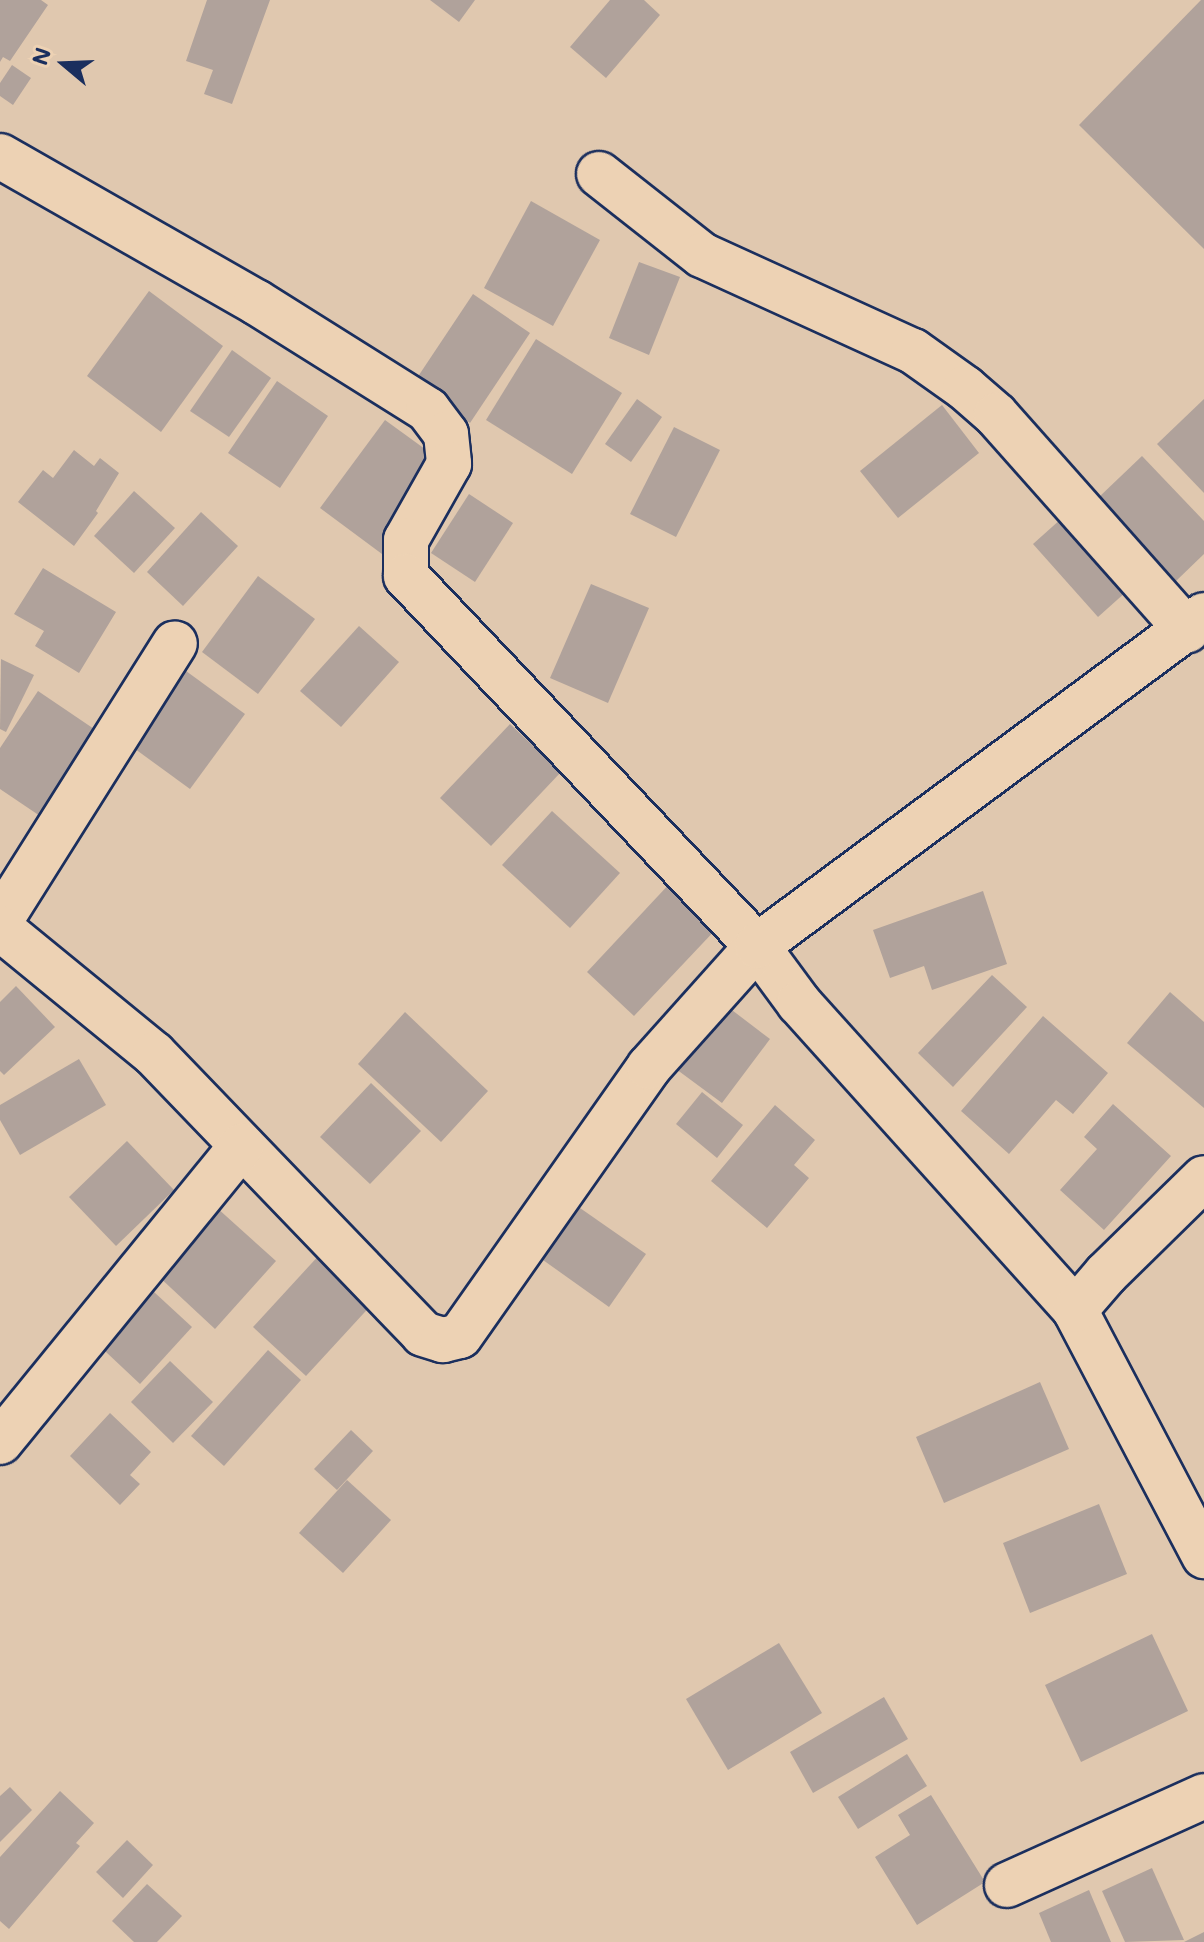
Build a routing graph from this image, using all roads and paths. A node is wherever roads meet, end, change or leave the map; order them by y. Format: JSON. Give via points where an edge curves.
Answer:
{"nodes":[{"id":1,"x":0,"y":156,"type":"edge"},
{"id":2,"x":599,"y":174,"type":"dead end"},
{"id":3,"x":1196,"y":622,"type":"edge"},
{"id":4,"x":175,"y":643,"type":"dead end"},
{"id":5,"x":0,"y":921,"type":"edge"},
{"id":6,"x":0,"y":928,"type":"edge"},
{"id":7,"x":757,"y":946,"type":"junction"},
{"id":8,"x":241,"y":1146,"type":"junction"},
{"id":9,"x":1204,"y":1178,"type":"edge"},
{"id":10,"x":1075,"y":1310,"type":"junction"},
{"id":11,"x":0,"y":1442,"type":"edge"},
{"id":12,"x":1204,"y":1556,"type":"edge"},
{"id":13,"x":1204,"y":1796,"type":"edge"},
{"id":14,"x":1007,"y":1885,"type":"dead end"}],
"edges":[{"from":1,"to":7,"type":"street","via":[[256,302],[428,410],[446,434],[449,464],[406,540],[406,576]]},
{"from":2,"to":3,"type":"street","via":[[702,255],[913,351],[965,388]]},
{"from":3,"to":7,"type":"street"},
{"from":4,"to":5,"type":"street"},
{"from":6,"to":8,"type":"street","via":[[154,1054]]},
{"from":7,"to":8,"type":"street","via":[[649,1067],[460,1336],[443,1340],[423,1334]]},
{"from":7,"to":10,"type":"street","via":[[799,1003]]},
{"from":8,"to":11,"type":"street"},
{"from":9,"to":10,"type":"street"},
{"from":10,"to":12,"type":"street"},
{"from":13,"to":14,"type":"street"}]}
